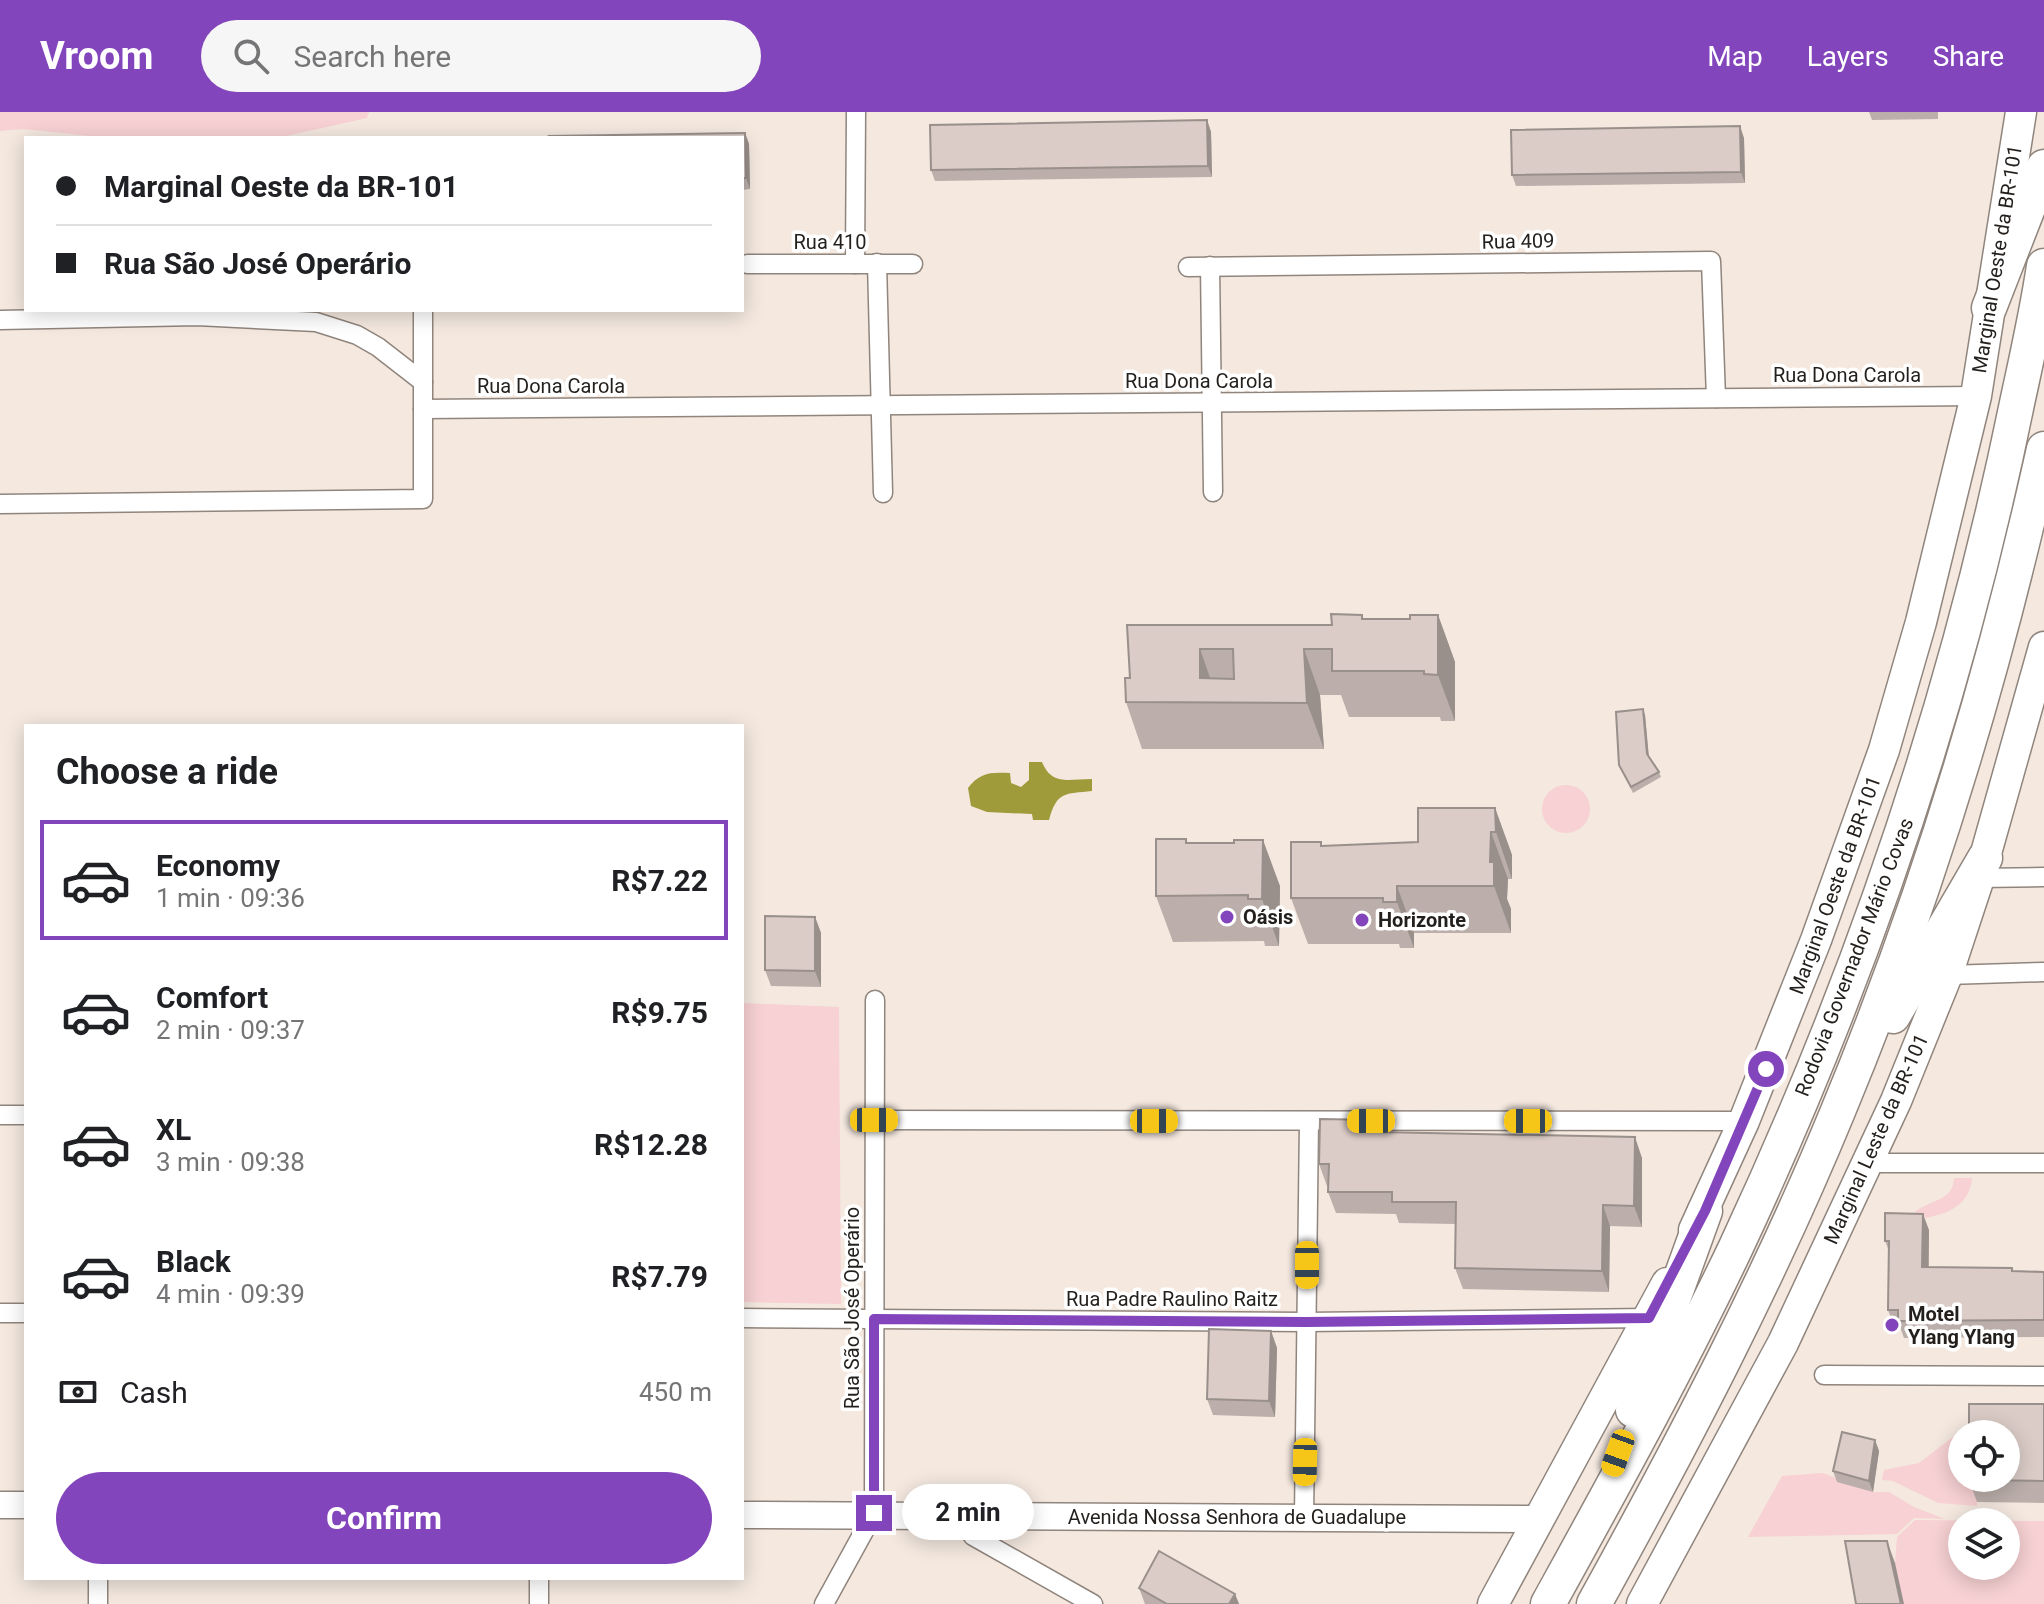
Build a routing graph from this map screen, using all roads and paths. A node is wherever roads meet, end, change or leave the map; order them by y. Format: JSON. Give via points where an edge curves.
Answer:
{"nodes":[{"id":1,"x":856,"y":112,"type":"edge"},
{"id":2,"x":2021,"y":112,"type":"edge"},
{"id":3,"x":2044,"y":167,"type":"edge"},
{"id":4,"x":877,"y":263,"type":"junction"},
{"id":5,"x":747,"y":264,"type":"dead end"},
{"id":6,"x":855,"y":264,"type":"junction"},
{"id":7,"x":913,"y":264,"type":"dead end"},
{"id":8,"x":1210,"y":266,"type":"junction"},
{"id":9,"x":2044,"y":266,"type":"edge"},
{"id":10,"x":1188,"y":267,"type":"dead end"},
{"id":11,"x":1989,"y":308,"type":"junction"},
{"id":12,"x":423,"y":312,"type":"edge"},
{"id":13,"x":0,"y":320,"type":"edge"},
{"id":14,"x":423,"y":382,"type":"junction"},
{"id":15,"x":1976,"y":396,"type":"junction"},
{"id":16,"x":1716,"y":398,"type":"junction"},
{"id":17,"x":1212,"y":403,"type":"junction"},
{"id":18,"x":881,"y":405,"type":"junction"},
{"id":19,"x":423,"y":409,"type":"junction"},
{"id":20,"x":2044,"y":449,"type":"edge"},
{"id":21,"x":1213,"y":492,"type":"dead end"},
{"id":22,"x":883,"y":493,"type":"dead end"},
{"id":23,"x":0,"y":504,"type":"edge"},
{"id":24,"x":2044,"y":647,"type":"edge"},
{"id":25,"x":1982,"y":868,"type":"junction"},
{"id":26,"x":2044,"y":877,"type":"edge"},
{"id":27,"x":2044,"y":972,"type":"edge"},
{"id":28,"x":1947,"y":975,"type":"junction"},
{"id":29,"x":875,"y":1000,"type":"dead end"},
{"id":30,"x":1839,"y":1109,"type":"junction"},
{"id":31,"x":0,"y":1115,"type":"edge"},
{"id":32,"x":24,"y":1115,"type":"edge"},
{"id":33,"x":874,"y":1120,"type":"junction"},
{"id":34,"x":1309,"y":1121,"type":"junction"},
{"id":35,"x":1744,"y":1121,"type":"junction"},
{"id":36,"x":1868,"y":1163,"type":"junction"},
{"id":37,"x":2044,"y":1163,"type":"edge"},
{"id":38,"x":1705,"y":1211,"type":"junction"},
{"id":39,"x":0,"y":1313,"type":"edge"},
{"id":40,"x":24,"y":1313,"type":"edge"},
{"id":41,"x":744,"y":1318,"type":"edge"},
{"id":42,"x":1649,"y":1318,"type":"junction"},
{"id":43,"x":874,"y":1319,"type":"junction"},
{"id":44,"x":1306,"y":1322,"type":"junction"},
{"id":45,"x":1824,"y":1375,"type":"dead end"},
{"id":46,"x":2044,"y":1376,"type":"edge"},
{"id":47,"x":0,"y":1505,"type":"edge"},
{"id":48,"x":24,"y":1505,"type":"edge"},
{"id":49,"x":874,"y":1513,"type":"junction"},
{"id":50,"x":964,"y":1514,"type":"junction"},
{"id":51,"x":744,"y":1515,"type":"edge"},
{"id":52,"x":1304,"y":1517,"type":"junction"},
{"id":53,"x":1540,"y":1519,"type":"junction"},
{"id":54,"x":1592,"y":1525,"type":"junction"},
{"id":55,"x":98,"y":1580,"type":"edge"},
{"id":56,"x":539,"y":1580,"type":"edge"},
{"id":57,"x":98,"y":1604,"type":"edge"},
{"id":58,"x":539,"y":1604,"type":"edge"},
{"id":59,"x":824,"y":1604,"type":"edge"},
{"id":60,"x":1093,"y":1604,"type":"edge"},
{"id":61,"x":1493,"y":1604,"type":"edge"},
{"id":62,"x":1548,"y":1604,"type":"edge"},
{"id":63,"x":1594,"y":1604,"type":"edge"},
{"id":64,"x":1642,"y":1604,"type":"edge"}],
"edges":[{"from":1,"to":6,"type":"street"},
{"from":2,"to":11,"type":"main road","name":"Marginal Oeste da BR-101"},
{"from":3,"to":11,"type":"highway"},
{"from":4,"to":6,"type":"street","name":"Rua 410"},
{"from":4,"to":7,"type":"street","name":"Rua 410"},
{"from":4,"to":18,"type":"street"},
{"from":5,"to":6,"type":"street","name":"Rua 410"},
{"from":8,"to":10,"type":"street","name":"Rua 409"},
{"from":8,"to":16,"type":"street","name":"Rua 409","via":[[1711,261]]},
{"from":8,"to":17,"type":"street"},
{"from":9,"to":54,"type":"highway","name":"Rodovia Governador Mário Covas","via":[[1996,508],[1909,814],[1807,1085],[1743,1231]]},
{"from":11,"to":15,"type":"main road","name":"Marginal Oeste da BR-101"},
{"from":12,"to":14,"type":"street"},
{"from":13,"to":14,"type":"street","via":[[197,316],[316,322],[357,335]]},
{"from":14,"to":19,"type":"street"},
{"from":15,"to":16,"type":"street","name":"Rua Dona Carola"},
{"from":15,"to":35,"type":"main road","name":"Marginal Oeste da BR-101","via":[[1884,750],[1812,953]]},
{"from":16,"to":17,"type":"street","name":"Rua Dona Carola"},
{"from":17,"to":18,"type":"street","name":"Rua Dona Carola"},
{"from":17,"to":21,"type":"street"},
{"from":18,"to":19,"type":"street","name":"Rua Dona Carola"},
{"from":18,"to":22,"type":"street"},
{"from":19,"to":23,"type":"street","via":[[423,499]]},
{"from":20,"to":30,"type":"highway","name":"Rodovia Governador Mário Covas","via":[[2009,601],[1954,792],[1901,950]]},
{"from":24,"to":25,"type":"main road","name":"Marginal Leste da BR-101"},
{"from":25,"to":26,"type":"street"},
{"from":25,"to":28,"type":"main road","name":"Marginal Leste da BR-101"},
{"from":25,"to":30,"type":"highway"},
{"from":27,"to":28,"type":"street"},
{"from":28,"to":36,"type":"main road","name":"Marginal Leste da BR-101"},
{"from":29,"to":33,"type":"street","name":"Rua São José Operário"},
{"from":30,"to":63,"type":"highway","name":"Rodovia Governador Mário Covas","via":[[1736,1335]]},
{"from":31,"to":32,"type":"street"},
{"from":33,"to":34,"type":"street"},
{"from":33,"to":43,"type":"street","name":"Rua São José Operário"},
{"from":34,"to":35,"type":"street"},
{"from":34,"to":44,"type":"street"},
{"from":35,"to":38,"type":"main road","name":"Marginal Oeste da BR-101"},
{"from":36,"to":37,"type":"street"},
{"from":36,"to":64,"type":"main road","name":"Marginal Leste da BR-101","via":[[1783,1343]]},
{"from":38,"to":42,"type":"main road","name":"Marginal Oeste da BR-101"},
{"from":38,"to":54,"type":"highway"},
{"from":39,"to":40,"type":"street"},
{"from":41,"to":43,"type":"street","name":"Rua Padre Raulino Raitz"},
{"from":42,"to":44,"type":"street","name":"Rua Padre Raulino Raitz"},
{"from":42,"to":53,"type":"main road","name":"Marginal Oeste da BR-101"},
{"from":43,"to":44,"type":"street","name":"Rua Padre Raulino Raitz"},
{"from":43,"to":49,"type":"street","name":"Rua São José Operário"},
{"from":44,"to":52,"type":"street"},
{"from":45,"to":46,"type":"street"},
{"from":47,"to":48,"type":"street"},
{"from":49,"to":50,"type":"street","name":"Avenida Nossa Senhora de Guadalupe"},
{"from":49,"to":51,"type":"street","name":"Avenida Nossa Senhora de Guadalupe"},
{"from":49,"to":59,"type":"street","name":"Rua São José Operário"},
{"from":50,"to":52,"type":"street","name":"Avenida Nossa Senhora de Guadalupe"},
{"from":50,"to":60,"type":"street","via":[[973,1536]]},
{"from":52,"to":53,"type":"street","name":"Avenida Nossa Senhora de Guadalupe"},
{"from":53,"to":61,"type":"main road","name":"Marginal Oeste da BR-101"},
{"from":54,"to":62,"type":"highway","name":"Rodovia Governador Mário Covas"},
{"from":55,"to":57,"type":"street"},
{"from":56,"to":58,"type":"street"}]}
